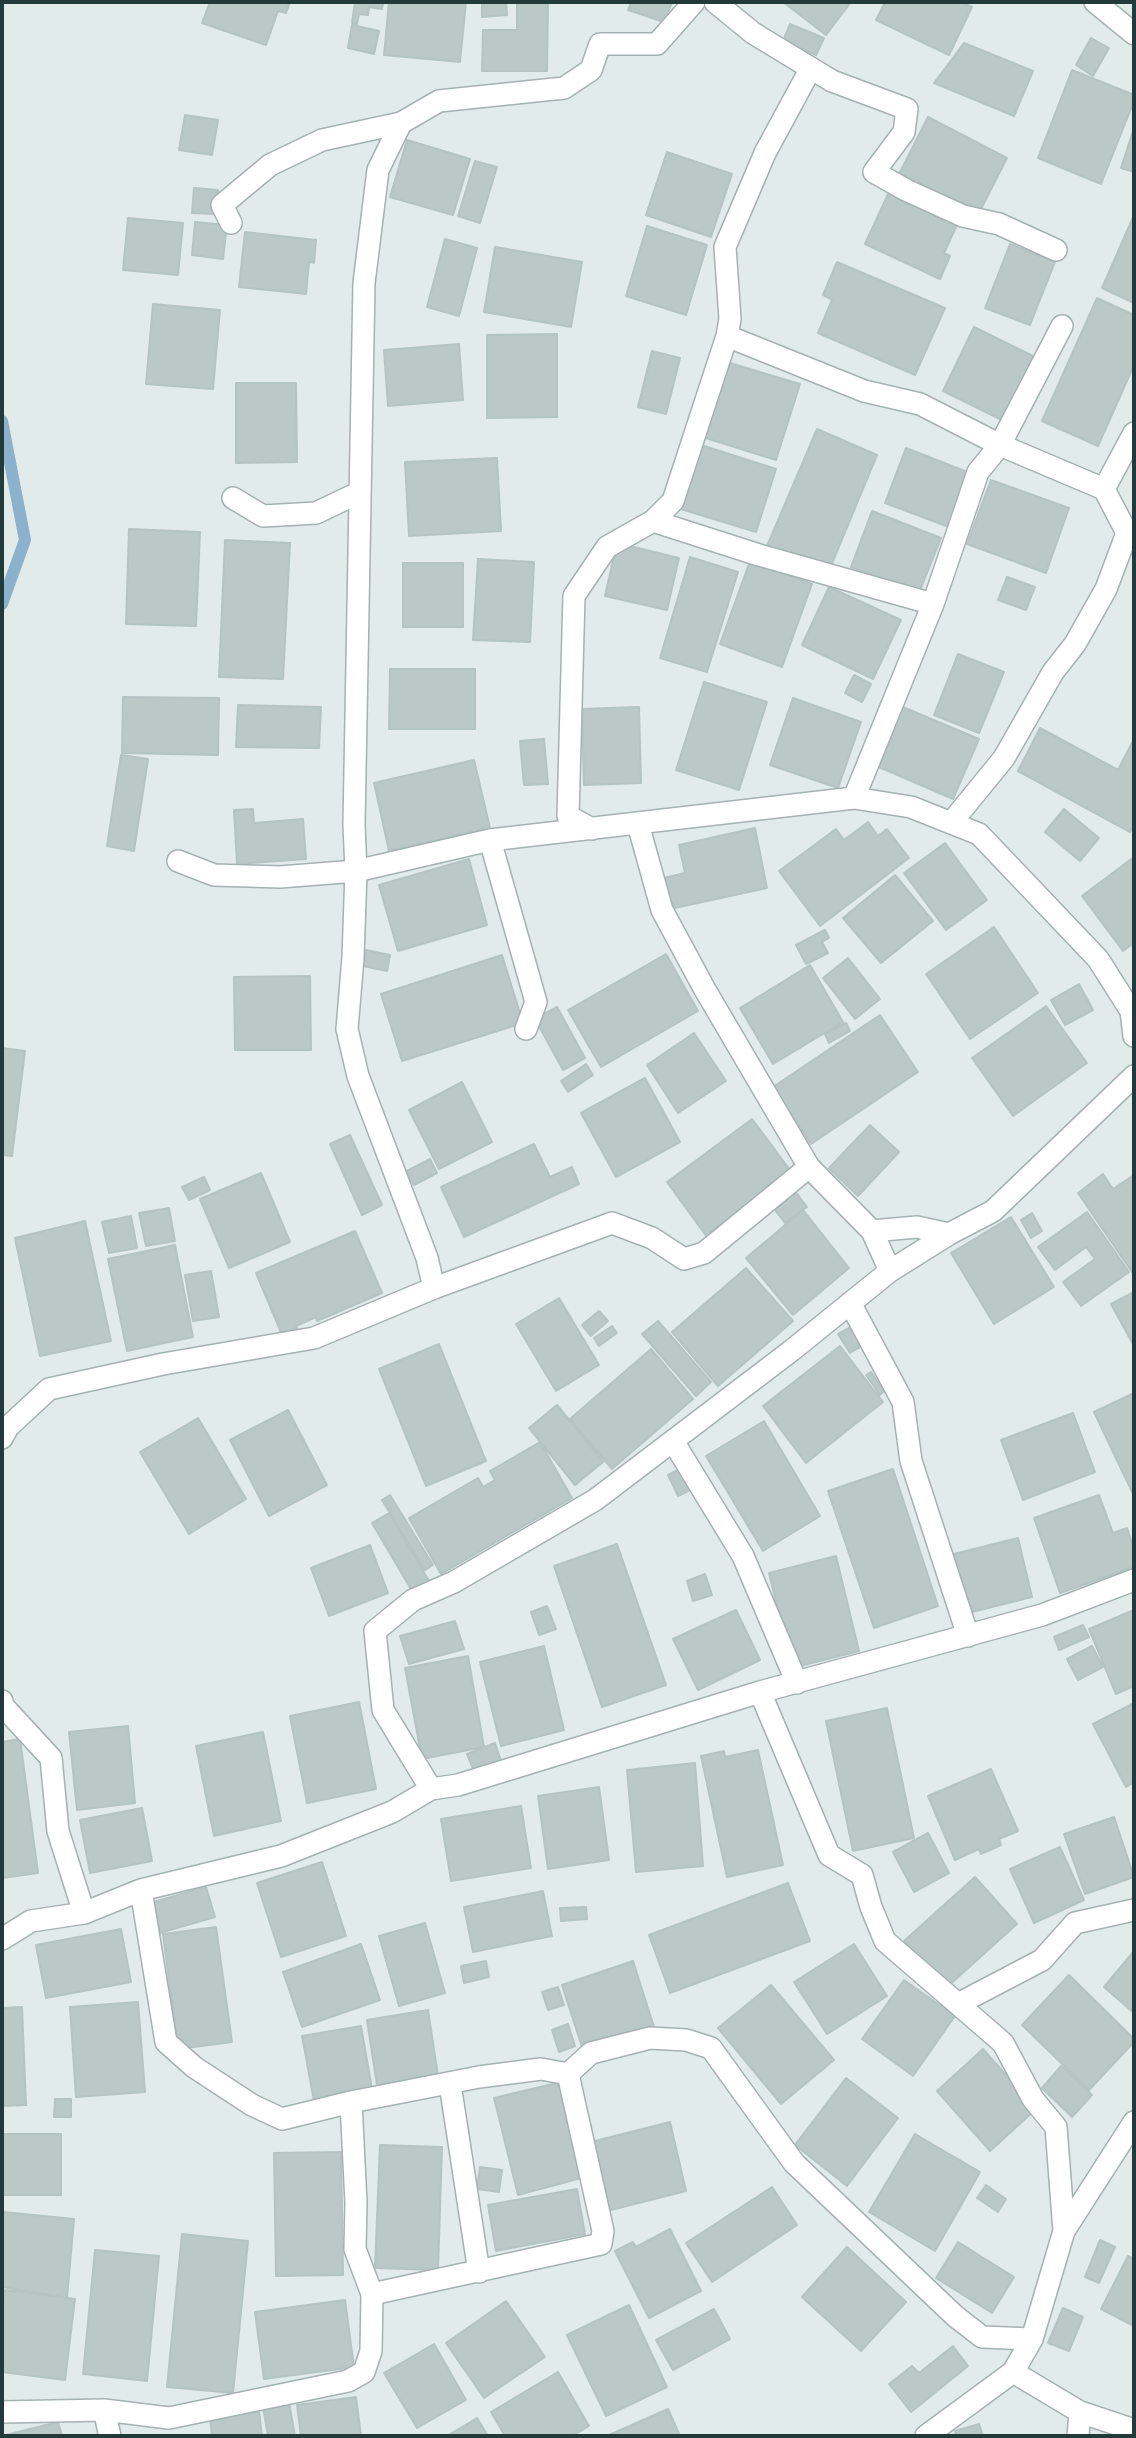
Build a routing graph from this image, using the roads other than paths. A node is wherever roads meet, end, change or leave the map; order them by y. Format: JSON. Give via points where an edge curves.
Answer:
{"nodes":[{"id":1,"x":694,"y":2,"type":"edge"},
{"id":2,"x":715,"y":2,"type":"edge"},
{"id":3,"x":1095,"y":2,"type":"edge"},
{"id":4,"x":1134,"y":34,"type":"edge"},
{"id":5,"x":811,"y":68,"type":"junction"},
{"id":6,"x":401,"y":123,"type":"junction"},
{"id":7,"x":232,"y":223,"type":"dead end"},
{"id":8,"x":1056,"y":250,"type":"dead end"},
{"id":9,"x":1062,"y":326,"type":"dead end"},
{"id":10,"x":727,"y":336,"type":"junction"},
{"id":11,"x":1134,"y":433,"type":"edge"},
{"id":12,"x":1000,"y":445,"type":"junction"},
{"id":13,"x":1104,"y":489,"type":"junction"},
{"id":14,"x":360,"y":492,"type":"junction"},
{"id":15,"x":233,"y":498,"type":"dead end"},
{"id":16,"x":653,"y":521,"type":"junction"},
{"id":17,"x":1130,"y":534,"type":"edge"},
{"id":18,"x":933,"y":604,"type":"junction"},
{"id":19,"x":854,"y":798,"type":"junction"},
{"id":20,"x":950,"y":823,"type":"junction"},
{"id":21,"x":638,"y":824,"type":"junction"},
{"id":22,"x":592,"y":829,"type":"junction"},
{"id":23,"x":490,"y":840,"type":"junction"},
{"id":24,"x":178,"y":861,"type":"dead end"},
{"id":25,"x":355,"y":872,"type":"junction"},
{"id":26,"x":1133,"y":1012,"type":"edge"},
{"id":27,"x":526,"y":1029,"type":"dead end"},
{"id":28,"x":1134,"y":1036,"type":"edge"},
{"id":29,"x":1134,"y":1076,"type":"edge"},
{"id":30,"x":809,"y":1167,"type":"junction"},
{"id":31,"x":872,"y":1231,"type":"junction"},
{"id":32,"x":949,"y":1234,"type":"junction"},
{"id":33,"x":890,"y":1271,"type":"junction"},
{"id":34,"x":435,"y":1288,"type":"junction"},
{"id":35,"x":850,"y":1303,"type":"junction"},
{"id":36,"x":2,"y":1438,"type":"edge"},
{"id":37,"x":673,"y":1441,"type":"junction"},
{"id":38,"x":1134,"y":1580,"type":"edge"},
{"id":39,"x":968,"y":1636,"type":"junction"},
{"id":40,"x":797,"y":1683,"type":"junction"},
{"id":41,"x":760,"y":1692,"type":"junction"},
{"id":42,"x":2,"y":1701,"type":"edge"},
{"id":43,"x":431,"y":1789,"type":"junction"},
{"id":44,"x":141,"y":1890,"type":"junction"},
{"id":45,"x":1134,"y":1910,"type":"edge"},
{"id":46,"x":84,"y":1913,"type":"junction"},
{"id":47,"x":2,"y":1939,"type":"edge"},
{"id":48,"x":958,"y":2004,"type":"junction"},
{"id":49,"x":568,"y":2074,"type":"junction"},
{"id":50,"x":450,"y":2084,"type":"junction"},
{"id":51,"x":351,"y":2102,"type":"junction"},
{"id":52,"x":1134,"y":2122,"type":"edge"},
{"id":53,"x":1065,"y":2231,"type":"junction"},
{"id":54,"x":479,"y":2272,"type":"junction"},
{"id":55,"x":372,"y":2294,"type":"junction"},
{"id":56,"x":1032,"y":2339,"type":"junction"},
{"id":57,"x":1013,"y":2372,"type":"junction"},
{"id":58,"x":104,"y":2410,"type":"junction"},
{"id":59,"x":2,"y":2412,"type":"edge"},
{"id":60,"x":1080,"y":2412,"type":"junction"},
{"id":61,"x":1134,"y":2430,"type":"edge"},
{"id":62,"x":110,"y":2436,"type":"edge"},
{"id":63,"x":926,"y":2436,"type":"edge"},
{"id":64,"x":1078,"y":2436,"type":"edge"}],
"edges":[{"from":1,"to":6,"type":"street","via":[[657,44],[600,44],[591,71],[564,88],[439,101]]},
{"from":2,"to":5,"type":"street","via":[[753,33]]},
{"from":3,"to":4,"type":"street"},
{"from":5,"to":8,"type":"street","via":[[832,81],[907,109],[904,132],[874,172],[963,216],[999,224]]},
{"from":5,"to":10,"type":"street","via":[[765,153],[725,247]]},
{"from":6,"to":7,"type":"street","via":[[322,140],[270,165],[222,205]]},
{"from":6,"to":14,"type":"street","via":[[378,170],[364,283]]},
{"from":9,"to":12,"type":"street"},
{"from":10,"to":12,"type":"street","via":[[864,391],[920,404]]},
{"from":10,"to":16,"type":"street","via":[[673,501]]},
{"from":11,"to":13,"type":"street"},
{"from":12,"to":13,"type":"street"},
{"from":12,"to":18,"type":"street","via":[[978,472]]},
{"from":13,"to":17,"type":"street"},
{"from":14,"to":15,"type":"street","via":[[316,513],[263,516]]},
{"from":14,"to":25,"type":"street"},
{"from":16,"to":18,"type":"street"},
{"from":16,"to":22,"type":"street","via":[[607,547],[574,596],[568,816]]},
{"from":17,"to":20,"type":"street","via":[[1106,589],[1004,758]]},
{"from":18,"to":19,"type":"street"},
{"from":19,"to":20,"type":"street","via":[[911,807]]},
{"from":19,"to":21,"type":"street"},
{"from":20,"to":26,"type":"street","via":[[979,834],[1098,959]]},
{"from":21,"to":22,"type":"street"},
{"from":21,"to":30,"type":"street","via":[[662,910]]},
{"from":22,"to":23,"type":"street"},
{"from":23,"to":25,"type":"street"},
{"from":23,"to":27,"type":"street","via":[[536,1002]]},
{"from":24,"to":25,"type":"street","via":[[214,874],[280,877]]},
{"from":25,"to":34,"type":"street","via":[[347,1029],[358,1076]]},
{"from":26,"to":28,"type":"street"},
{"from":29,"to":32,"type":"street","via":[[993,1211]]},
{"from":30,"to":31,"type":"street"},
{"from":30,"to":34,"type":"street","via":[[704,1253],[684,1259],[652,1238],[612,1223]]},
{"from":31,"to":32,"type":"street","via":[[917,1227]]},
{"from":31,"to":33,"type":"street"},
{"from":32,"to":33,"type":"street"},
{"from":33,"to":35,"type":"street"},
{"from":34,"to":36,"type":"street","via":[[314,1338],[50,1389]]},
{"from":35,"to":37,"type":"street"},
{"from":35,"to":39,"type":"street","via":[[902,1402],[911,1461]]},
{"from":37,"to":40,"type":"street","via":[[743,1556]]},
{"from":37,"to":43,"type":"street","via":[[595,1500],[413,1601],[375,1632],[383,1710]]},
{"from":38,"to":39,"type":"street","via":[[1042,1615]]},
{"from":39,"to":40,"type":"street"},
{"from":40,"to":41,"type":"street"},
{"from":41,"to":43,"type":"street","via":[[458,1785]]},
{"from":41,"to":48,"type":"street","via":[[829,1855],[862,1875],[885,1941]]},
{"from":42,"to":46,"type":"street","via":[[51,1758],[58,1831]]},
{"from":43,"to":44,"type":"street","via":[[391,1812],[281,1856]]},
{"from":44,"to":46,"type":"street"},
{"from":44,"to":51,"type":"street","via":[[166,2042],[251,2105],[282,2119]]},
{"from":45,"to":48,"type":"street","via":[[1075,1923],[1042,1960]]},
{"from":46,"to":47,"type":"street","via":[[31,1921]]},
{"from":48,"to":53,"type":"street","via":[[1003,2043],[1033,2099],[1056,2127]]},
{"from":49,"to":50,"type":"street","via":[[541,2070]]},
{"from":49,"to":54,"type":"street","via":[[603,2231],[601,2244]]},
{"from":49,"to":56,"type":"street","via":[[591,2053],[650,2038],[686,2040],[711,2049],[794,2163],[955,2316],[982,2337]]},
{"from":50,"to":51,"type":"street"},
{"from":50,"to":54,"type":"street"},
{"from":51,"to":55,"type":"street","via":[[355,2249]]},
{"from":52,"to":53,"type":"street"},
{"from":53,"to":56,"type":"street"},
{"from":54,"to":55,"type":"street"},
{"from":55,"to":58,"type":"street","via":[[371,2351],[365,2372],[348,2381],[169,2418]]},
{"from":56,"to":57,"type":"street"},
{"from":57,"to":60,"type":"street"},
{"from":57,"to":63,"type":"street"},
{"from":58,"to":59,"type":"street"},
{"from":58,"to":62,"type":"street"},
{"from":60,"to":61,"type":"street"},
{"from":60,"to":64,"type":"street"}]}
